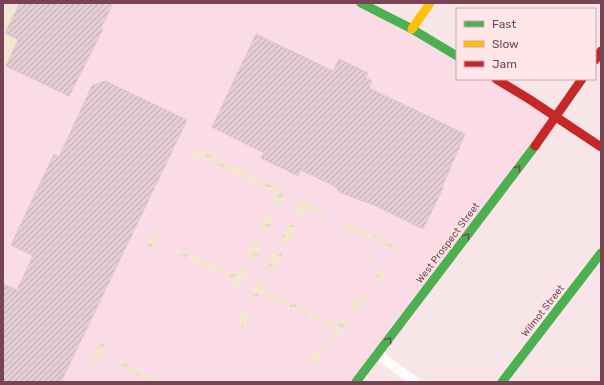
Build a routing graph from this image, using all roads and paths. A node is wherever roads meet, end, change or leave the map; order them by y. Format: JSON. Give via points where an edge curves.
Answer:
{"nodes":[{"id":1,"x":361,"y":3,"type":"edge"},
{"id":2,"x":430,"y":3,"type":"edge"},
{"id":3,"x":412,"y":29,"type":"junction"},
{"id":4,"x":456,"y":55,"type":"edge"},
{"id":5,"x":498,"y":80,"type":"edge"},
{"id":6,"x":581,"y":80,"type":"edge"},
{"id":7,"x":556,"y":116,"type":"junction"},
{"id":8,"x":601,"y":147,"type":"edge"},
{"id":9,"x":601,"y":253,"type":"edge"},
{"id":10,"x":378,"y":354,"type":"junction"},
{"id":11,"x":356,"y":382,"type":"edge"},
{"id":12,"x":414,"y":382,"type":"edge"},
{"id":13,"x":502,"y":382,"type":"edge"}],
"edges":[{"from":1,"to":3,"type":"street"},
{"from":2,"to":3,"type":"street"},
{"from":3,"to":4,"type":"street"},
{"from":5,"to":7,"type":"street"},
{"from":6,"to":7,"type":"street","name":"West Prospect Street"},
{"from":7,"to":8,"type":"street"},
{"from":10,"to":7,"type":"street","name":"West Prospect Street","one_way":true},
{"from":9,"to":13,"type":"street","name":"Wilmot Street"},
{"from":10,"to":11,"type":"street","name":"West Prospect Street"},
{"from":10,"to":12,"type":"street"}]}
